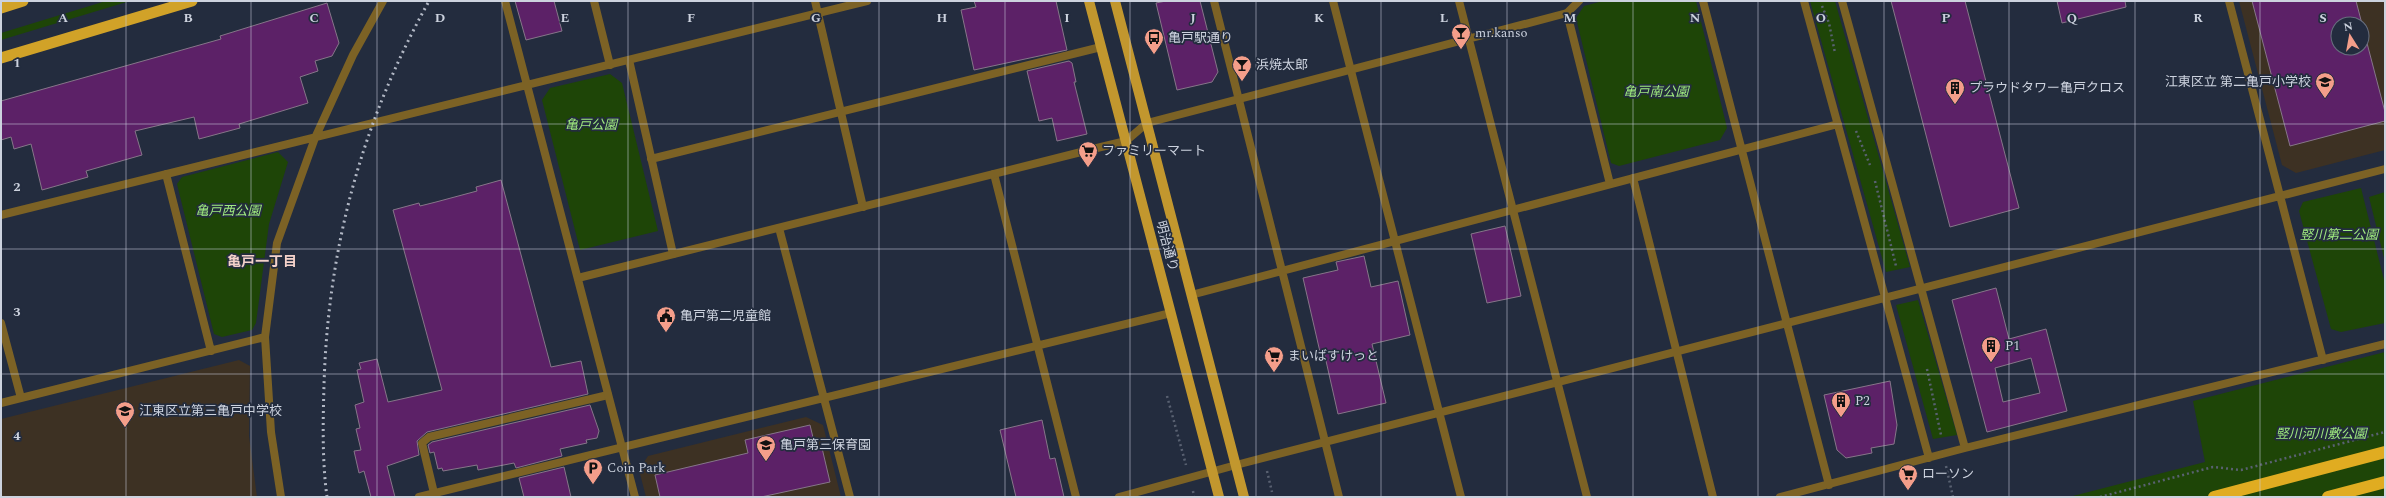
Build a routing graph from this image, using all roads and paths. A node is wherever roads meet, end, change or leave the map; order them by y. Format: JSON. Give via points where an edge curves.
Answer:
{"nodes":[{"id":1,"x":23,"y":1,"type":"edge"},
{"id":2,"x":192,"y":1,"type":"edge"},
{"id":3,"x":383,"y":1,"type":"edge"},
{"id":4,"x":505,"y":1,"type":"edge"},
{"id":5,"x":594,"y":1,"type":"edge"},
{"id":6,"x":814,"y":1,"type":"edge"},
{"id":7,"x":867,"y":1,"type":"edge"},
{"id":8,"x":1089,"y":1,"type":"edge"},
{"id":9,"x":1115,"y":1,"type":"edge"},
{"id":10,"x":1214,"y":1,"type":"edge"},
{"id":11,"x":1333,"y":1,"type":"edge"},
{"id":12,"x":1459,"y":1,"type":"edge"},
{"id":13,"x":1579,"y":1,"type":"edge"},
{"id":14,"x":1703,"y":1,"type":"edge"},
{"id":15,"x":1804,"y":1,"type":"edge"},
{"id":16,"x":1820,"y":1,"type":"edge"},
{"id":17,"x":1842,"y":1,"type":"edge"},
{"id":18,"x":2229,"y":1,"type":"edge"},
{"id":19,"x":1,"y":8,"type":"edge"},
{"id":20,"x":817,"y":13,"type":"junction"},
{"id":21,"x":1567,"y":13,"type":"junction"},
{"id":22,"x":1469,"y":39,"type":"junction"},
{"id":23,"x":1101,"y":47,"type":"junction"},
{"id":24,"x":1,"y":58,"type":"edge"},
{"id":25,"x":629,"y":60,"type":"junction"},
{"id":26,"x":1837,"y":61,"type":"dead end"},
{"id":27,"x":610,"y":65,"type":"junction"},
{"id":28,"x":1351,"y":70,"type":"junction"},
{"id":29,"x":527,"y":85,"type":"junction"},
{"id":30,"x":1239,"y":99,"type":"junction"},
{"id":31,"x":841,"y":112,"type":"junction"},
{"id":32,"x":1147,"y":123,"type":"junction"},
{"id":33,"x":1838,"y":124,"type":"junction"},
{"id":34,"x":1855,"y":127,"type":"dead end"},
{"id":35,"x":315,"y":138,"type":"junction"},
{"id":36,"x":1126,"y":140,"type":"junction"},
{"id":37,"x":1741,"y":149,"type":"junction"},
{"id":38,"x":651,"y":159,"type":"junction"},
{"id":39,"x":1871,"y":167,"type":"dead end"},
{"id":40,"x":2385,"y":169,"type":"edge"},
{"id":41,"x":166,"y":174,"type":"junction"},
{"id":42,"x":994,"y":174,"type":"junction"},
{"id":43,"x":1873,"y":174,"type":"dead end"},
{"id":44,"x":1633,"y":178,"type":"junction"},
{"id":45,"x":1610,"y":184,"type":"junction"},
{"id":46,"x":2279,"y":196,"type":"junction"},
{"id":47,"x":863,"y":207,"type":"junction"},
{"id":48,"x":1513,"y":210,"type":"junction"},
{"id":49,"x":1,"y":215,"type":"edge"},
{"id":50,"x":779,"y":228,"type":"junction"},
{"id":51,"x":1395,"y":241,"type":"junction"},
{"id":52,"x":673,"y":254,"type":"junction"},
{"id":53,"x":1896,"y":266,"type":"dead end"},
{"id":54,"x":1282,"y":270,"type":"junction"},
{"id":55,"x":578,"y":278,"type":"junction"},
{"id":56,"x":1920,"y":289,"type":"junction"},
{"id":57,"x":1192,"y":295,"type":"junction"},
{"id":58,"x":1885,"y":298,"type":"junction"},
{"id":59,"x":1171,"y":313,"type":"junction"},
{"id":60,"x":1,"y":323,"type":"edge"},
{"id":61,"x":1787,"y":323,"type":"junction"},
{"id":62,"x":265,"y":337,"type":"junction"},
{"id":63,"x":2385,"y":344,"type":"edge"},
{"id":64,"x":1037,"y":345,"type":"junction"},
{"id":65,"x":211,"y":350,"type":"junction"},
{"id":66,"x":1676,"y":352,"type":"junction"},
{"id":67,"x":2323,"y":360,"type":"junction"},
{"id":68,"x":1926,"y":363,"type":"dead end"},
{"id":69,"x":1558,"y":382,"type":"junction"},
{"id":70,"x":608,"y":395,"type":"junction"},
{"id":71,"x":1167,"y":396,"type":"dead end"},
{"id":72,"x":21,"y":398,"type":"junction"},
{"id":73,"x":824,"y":398,"type":"junction"},
{"id":74,"x":1,"y":403,"type":"edge"},
{"id":75,"x":1439,"y":412,"type":"junction"},
{"id":76,"x":2385,"y":432,"type":"edge"},
{"id":77,"x":1941,"y":435,"type":"dead end"},
{"id":78,"x":1326,"y":442,"type":"junction"},
{"id":79,"x":622,"y":447,"type":"junction"},
{"id":80,"x":1965,"y":448,"type":"junction"},
{"id":81,"x":2385,"y":452,"type":"edge"},
{"id":82,"x":1929,"y":458,"type":"junction"},
{"id":83,"x":1236,"y":465,"type":"junction"},
{"id":84,"x":1946,"y":466,"type":"dead end"},
{"id":85,"x":1267,"y":468,"type":"dead end"},
{"id":86,"x":1213,"y":471,"type":"junction"},
{"id":87,"x":1189,"y":478,"type":"junction"},
{"id":88,"x":2385,"y":482,"type":"edge"},
{"id":89,"x":1829,"y":485,"type":"junction"},
{"id":90,"x":1272,"y":492,"type":"dead end"},
{"id":91,"x":434,"y":493,"type":"junction"},
{"id":92,"x":281,"y":497,"type":"edge"},
{"id":93,"x":419,"y":497,"type":"edge"},
{"id":94,"x":635,"y":497,"type":"edge"},
{"id":95,"x":850,"y":497,"type":"edge"},
{"id":96,"x":1076,"y":497,"type":"edge"},
{"id":97,"x":1118,"y":497,"type":"edge"},
{"id":98,"x":1194,"y":497,"type":"edge"},
{"id":99,"x":1219,"y":497,"type":"edge"},
{"id":100,"x":1244,"y":497,"type":"edge"},
{"id":101,"x":1339,"y":497,"type":"edge"},
{"id":102,"x":1461,"y":497,"type":"edge"},
{"id":103,"x":1587,"y":497,"type":"edge"},
{"id":104,"x":1713,"y":497,"type":"edge"},
{"id":105,"x":1780,"y":497,"type":"edge"},
{"id":106,"x":1953,"y":497,"type":"edge"},
{"id":107,"x":2100,"y":497,"type":"edge"},
{"id":108,"x":2214,"y":497,"type":"edge"},
{"id":109,"x":2328,"y":497,"type":"edge"}],
"edges":[{"from":1,"to":19,"type":"highway"},
{"from":2,"to":24,"type":"highway"},
{"from":3,"to":35,"type":"street","via":[[352,55]]},
{"from":4,"to":29,"type":"street"},
{"from":5,"to":27,"type":"street"},
{"from":6,"to":20,"type":"street"},
{"from":7,"to":20,"type":"street"},
{"from":8,"to":23,"type":"main road","name":"明治通り"},
{"from":9,"to":32,"type":"main road","name":"明治通り"},
{"from":10,"to":30,"type":"street"},
{"from":11,"to":28,"type":"street"},
{"from":12,"to":22,"type":"street"},
{"from":13,"to":21,"type":"street"},
{"from":14,"to":37,"type":"street"},
{"from":15,"to":33,"type":"street"},
{"from":16,"to":26,"type":"path","via":[[1829,23]]},
{"from":17,"to":56,"type":"street"},
{"from":18,"to":46,"type":"street"},
{"from":20,"to":25,"type":"street"},
{"from":20,"to":31,"type":"street"},
{"from":21,"to":22,"type":"street"},
{"from":21,"to":45,"type":"street"},
{"from":22,"to":28,"type":"street"},
{"from":22,"to":48,"type":"street"},
{"from":23,"to":31,"type":"street"},
{"from":23,"to":36,"type":"main road","name":"明治通り"},
{"from":25,"to":27,"type":"street"},
{"from":25,"to":38,"type":"street"},
{"from":27,"to":29,"type":"street"},
{"from":28,"to":30,"type":"street"},
{"from":28,"to":51,"type":"street"},
{"from":29,"to":35,"type":"street"},
{"from":29,"to":55,"type":"street"},
{"from":30,"to":32,"type":"street"},
{"from":30,"to":54,"type":"street"},
{"from":31,"to":38,"type":"street"},
{"from":31,"to":47,"type":"street"},
{"from":32,"to":36,"type":"street"},
{"from":32,"to":57,"type":"main road","name":"明治通り"},
{"from":33,"to":37,"type":"street"},
{"from":33,"to":58,"type":"street"},
{"from":34,"to":39,"type":"path"},
{"from":35,"to":41,"type":"street"},
{"from":35,"to":62,"type":"street","via":[[277,243]]},
{"from":36,"to":42,"type":"street"},
{"from":36,"to":59,"type":"main road","name":"明治通り"},
{"from":37,"to":44,"type":"street"},
{"from":37,"to":61,"type":"street"},
{"from":38,"to":52,"type":"street"},
{"from":40,"to":46,"type":"street"},
{"from":41,"to":49,"type":"street"},
{"from":41,"to":65,"type":"street"},
{"from":42,"to":47,"type":"street"},
{"from":42,"to":64,"type":"street"},
{"from":43,"to":53,"type":"path"},
{"from":44,"to":45,"type":"street"},
{"from":44,"to":66,"type":"street"},
{"from":45,"to":48,"type":"street"},
{"from":46,"to":56,"type":"street"},
{"from":46,"to":67,"type":"street"},
{"from":47,"to":50,"type":"street"},
{"from":48,"to":51,"type":"street"},
{"from":48,"to":69,"type":"street"},
{"from":50,"to":52,"type":"street"},
{"from":50,"to":73,"type":"street"},
{"from":51,"to":54,"type":"street"},
{"from":51,"to":75,"type":"street"},
{"from":52,"to":55,"type":"street"},
{"from":54,"to":57,"type":"street"},
{"from":54,"to":78,"type":"street"},
{"from":55,"to":70,"type":"street"},
{"from":56,"to":58,"type":"street"},
{"from":56,"to":80,"type":"street"},
{"from":57,"to":83,"type":"main road","name":"明治通り"},
{"from":58,"to":61,"type":"street"},
{"from":58,"to":82,"type":"street"},
{"from":59,"to":64,"type":"street"},
{"from":59,"to":86,"type":"main road","name":"明治通り"},
{"from":60,"to":72,"type":"street"},
{"from":61,"to":66,"type":"street"},
{"from":61,"to":89,"type":"street"},
{"from":62,"to":65,"type":"street"},
{"from":62,"to":92,"type":"street","via":[[271,432]]},
{"from":63,"to":67,"type":"street"},
{"from":64,"to":73,"type":"street"},
{"from":64,"to":96,"type":"street"},
{"from":65,"to":72,"type":"street"},
{"from":66,"to":69,"type":"street"},
{"from":66,"to":104,"type":"street"},
{"from":67,"to":80,"type":"street"},
{"from":68,"to":77,"type":"path"},
{"from":69,"to":75,"type":"street"},
{"from":69,"to":103,"type":"street"},
{"from":70,"to":79,"type":"street"},
{"from":70,"to":91,"type":"street","via":[[429,437],[422,443]]},
{"from":71,"to":87,"type":"path"},
{"from":72,"to":74,"type":"street"},
{"from":73,"to":79,"type":"street"},
{"from":73,"to":95,"type":"street"},
{"from":75,"to":78,"type":"street"},
{"from":75,"to":102,"type":"street"},
{"from":76,"to":107,"type":"path","via":[[2242,470],[2213,467]]},
{"from":78,"to":83,"type":"street"},
{"from":78,"to":101,"type":"street"},
{"from":79,"to":91,"type":"street"},
{"from":79,"to":94,"type":"street"},
{"from":80,"to":82,"type":"street"},
{"from":81,"to":108,"type":"highway"},
{"from":82,"to":89,"type":"street"},
{"from":83,"to":86,"type":"street"},
{"from":83,"to":100,"type":"main road","name":"明治通り"},
{"from":84,"to":106,"type":"path"},
{"from":85,"to":90,"type":"path"},
{"from":86,"to":87,"type":"street"},
{"from":86,"to":99,"type":"main road","name":"明治通り"},
{"from":87,"to":97,"type":"street"},
{"from":87,"to":98,"type":"path"},
{"from":88,"to":109,"type":"highway"},
{"from":89,"to":105,"type":"street"},
{"from":91,"to":93,"type":"street"}]}
